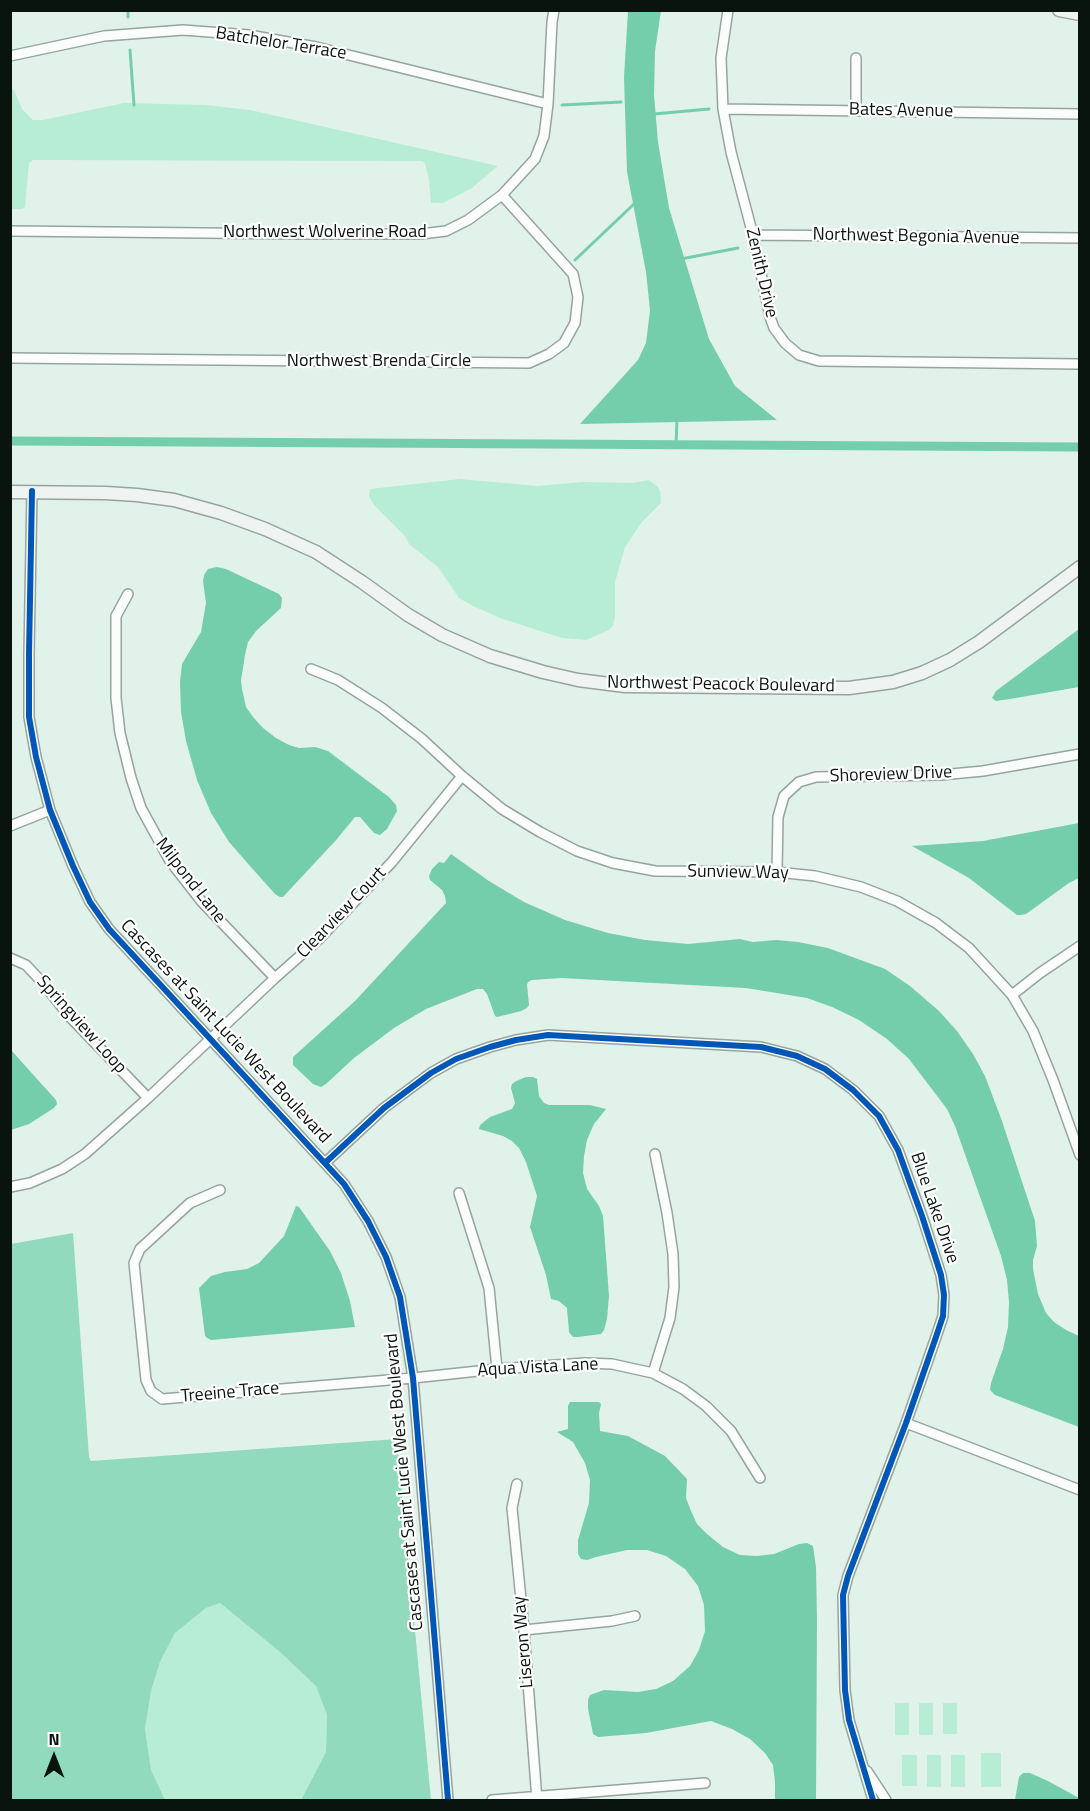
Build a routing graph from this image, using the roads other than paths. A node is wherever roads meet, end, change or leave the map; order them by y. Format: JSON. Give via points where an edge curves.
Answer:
{"nodes":[{"id":1,"x":554,"y":10,"type":"edge"},
{"id":2,"x":728,"y":10,"type":"edge"},
{"id":3,"x":1059,"y":10,"type":"edge"},
{"id":4,"x":1080,"y":14,"type":"edge"},
{"id":5,"x":10,"y":56,"type":"edge"},
{"id":6,"x":856,"y":58,"type":"dead end"},
{"id":7,"x":548,"y":104,"type":"junction"},
{"id":8,"x":723,"y":109,"type":"junction"},
{"id":9,"x":856,"y":110,"type":"junction"},
{"id":10,"x":1080,"y":114,"type":"edge"},
{"id":11,"x":502,"y":195,"type":"junction"},
{"id":12,"x":10,"y":231,"type":"edge"},
{"id":13,"x":753,"y":235,"type":"junction"},
{"id":14,"x":1080,"y":238,"type":"edge"},
{"id":15,"x":10,"y":358,"type":"edge"},
{"id":16,"x":1080,"y":364,"type":"edge"},
{"id":17,"x":32,"y":491,"type":"junction"},
{"id":18,"x":10,"y":492,"type":"edge"},
{"id":19,"x":1080,"y":567,"type":"edge"},
{"id":20,"x":128,"y":594,"type":"dead end"},
{"id":21,"x":311,"y":669,"type":"dead end"},
{"id":22,"x":1080,"y":754,"type":"edge"},
{"id":23,"x":462,"y":776,"type":"junction"},
{"id":24,"x":50,"y":810,"type":"junction"},
{"id":25,"x":10,"y":826,"type":"edge"},
{"id":26,"x":777,"y":872,"type":"junction"},
{"id":27,"x":1080,"y":946,"type":"edge"},
{"id":28,"x":10,"y":958,"type":"edge"},
{"id":29,"x":275,"y":978,"type":"junction"},
{"id":30,"x":1012,"y":994,"type":"junction"},
{"id":31,"x":211,"y":1039,"type":"junction"},
{"id":32,"x":148,"y":1098,"type":"junction"},
{"id":33,"x":655,"y":1154,"type":"dead end"},
{"id":34,"x":1080,"y":1155,"type":"edge"},
{"id":35,"x":326,"y":1162,"type":"junction"},
{"id":36,"x":10,"y":1187,"type":"edge"},
{"id":37,"x":220,"y":1190,"type":"dead end"},
{"id":38,"x":459,"y":1193,"type":"dead end"},
{"id":39,"x":497,"y":1369,"type":"junction"},
{"id":40,"x":653,"y":1373,"type":"junction"},
{"id":41,"x":413,"y":1378,"type":"junction"},
{"id":42,"x":906,"y":1423,"type":"junction"},
{"id":43,"x":760,"y":1478,"type":"dead end"},
{"id":44,"x":517,"y":1484,"type":"dead end"},
{"id":45,"x":1080,"y":1490,"type":"edge"},
{"id":46,"x":635,"y":1616,"type":"dead end"},
{"id":47,"x":524,"y":1630,"type":"junction"},
{"id":48,"x":862,"y":1764,"type":"junction"},
{"id":49,"x":705,"y":1783,"type":"dead end"},
{"id":50,"x":537,"y":1798,"type":"edge"},
{"id":51,"x":447,"y":1800,"type":"edge"},
{"id":52,"x":492,"y":1800,"type":"edge"},
{"id":53,"x":873,"y":1800,"type":"edge"},
{"id":54,"x":886,"y":1800,"type":"edge"}],
"edges":[{"from":1,"to":7,"type":"street","name":"Northwest Wolverine Road"},
{"from":2,"to":8,"type":"street","name":"Zenith Drive","via":[[721,57]]},
{"from":3,"to":4,"type":"street"},
{"from":5,"to":7,"type":"street","name":"Batchelor Terrace","via":[[104,36],[183,30],[249,35],[316,47]]},
{"from":6,"to":9,"type":"street"},
{"from":7,"to":11,"type":"street","name":"Northwest Wolverine Road","via":[[544,136],[535,159]]},
{"from":8,"to":9,"type":"street","name":"Bates Avenue"},
{"from":8,"to":13,"type":"street","name":"Zenith Drive"},
{"from":9,"to":10,"type":"street","name":"Bates Avenue"},
{"from":11,"to":12,"type":"street","name":"Northwest Wolverine Road","via":[[446,231],[421,234]]},
{"from":11,"to":15,"type":"street","name":"Northwest Brenda Circle","via":[[573,274],[578,297],[575,323],[564,343],[530,363]]},
{"from":13,"to":14,"type":"street","name":"Northwest Begonia Avenue"},
{"from":13,"to":16,"type":"street","name":"Zenith Drive","via":[[774,328],[792,350],[810,359]]},
{"from":17,"to":18,"type":"street","name":"Northwest Peacock Boulevard"},
{"from":17,"to":19,"type":"street","name":"Northwest Peacock Boulevard","via":[[138,495],[221,513],[316,552],[408,615],[490,656],[578,680],[625,686],[849,688],[893,682],[950,660]]},
{"from":17,"to":24,"type":"street","name":"Cascases at Saint Lucie West Boulevard","via":[[29,717]]},
{"from":20,"to":29,"type":"street","name":"Milpond Lane","via":[[116,616],[116,698],[120,733],[141,808],[170,861],[202,902]]},
{"from":21,"to":23,"type":"street","name":"Sunview Way","via":[[338,680],[382,708]]},
{"from":22,"to":26,"type":"street","name":"Shoreview Drive","via":[[983,771],[816,777],[799,782],[784,796],[778,817]]},
{"from":23,"to":26,"type":"street","name":"Sunview Way","via":[[502,809],[540,832],[577,851],[613,863],[655,871]]},
{"from":23,"to":29,"type":"street","name":"Clearview Court","via":[[392,862],[318,940]]},
{"from":24,"to":25,"type":"street"},
{"from":24,"to":31,"type":"street","name":"Cascases at Saint Lucie West Boulevard","via":[[90,902],[109,929]]},
{"from":26,"to":30,"type":"street","name":"Sunview Way","via":[[861,887],[897,901],[969,948]]},
{"from":27,"to":30,"type":"street"},
{"from":28,"to":32,"type":"street","name":"Springview Loop","via":[[26,965]]},
{"from":29,"to":31,"type":"street","name":"Clearview Court"},
{"from":30,"to":34,"type":"street","name":"Sunview Way","via":[[1033,1031]]},
{"from":31,"to":32,"type":"street"},
{"from":31,"to":35,"type":"street","name":"Cascases at Saint Lucie West Boulevard"},
{"from":32,"to":36,"type":"street","via":[[85,1154],[62,1169]]},
{"from":33,"to":40,"type":"street","via":[[668,1213],[674,1287],[670,1318]]},
{"from":35,"to":41,"type":"street","name":"Cascases at Saint Lucie West Boulevard","via":[[368,1221],[386,1257],[400,1297]]},
{"from":35,"to":42,"type":"street","name":"Blue Lake Drive","via":[[384,1108],[431,1073],[456,1059],[516,1040],[548,1035],[600,1037],[761,1047],[797,1056],[825,1069],[879,1116],[897,1150],[941,1275],[943,1316]]},
{"from":37,"to":41,"type":"street","name":"Treeine Trace","via":[[190,1203],[141,1249],[134,1263],[146,1380],[151,1391],[162,1399]]},
{"from":38,"to":39,"type":"street","via":[[489,1288]]},
{"from":39,"to":40,"type":"street","name":"Aqua Vista Lane","via":[[585,1363]]},
{"from":39,"to":41,"type":"street","name":"Aqua Vista Lane"},
{"from":40,"to":43,"type":"street","name":"Aqua Vista Lane","via":[[706,1406],[731,1431]]},
{"from":41,"to":51,"type":"street","name":"Cascases at Saint Lucie West Boulevard"},
{"from":42,"to":45,"type":"street"},
{"from":42,"to":48,"type":"street","name":"Blue Lake Drive","via":[[843,1595],[845,1690]]},
{"from":44,"to":47,"type":"street","name":"Liseron Way","via":[[512,1508]]},
{"from":46,"to":47,"type":"street"},
{"from":47,"to":50,"type":"street","name":"Liseron Way"},
{"from":48,"to":53,"type":"street","name":"Blue Lake Drive"},
{"from":48,"to":54,"type":"street","name":"Blue Lake Drive"},
{"from":49,"to":50,"type":"street"},
{"from":50,"to":52,"type":"street"}]}
